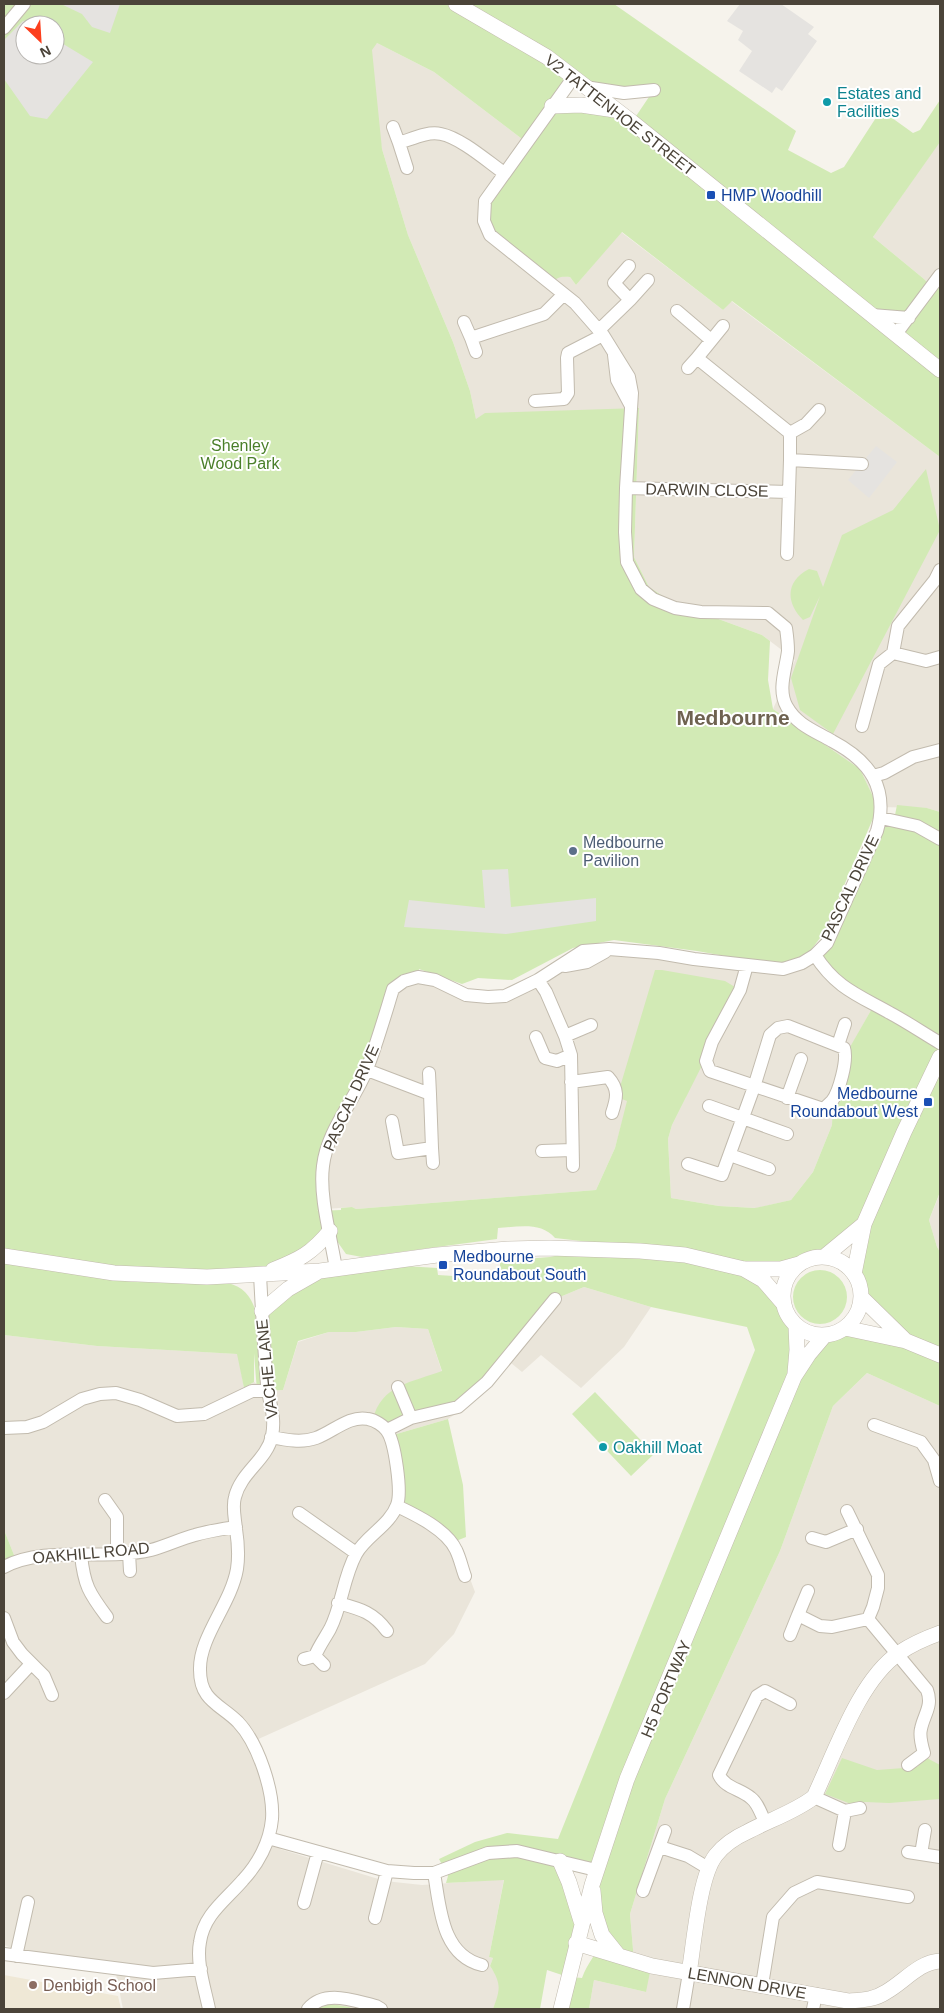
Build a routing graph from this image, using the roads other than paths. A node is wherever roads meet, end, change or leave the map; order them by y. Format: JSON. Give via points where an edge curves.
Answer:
{"nodes":[{"id":1,"x":24,"y":4,"type":"edge"},
{"id":2,"x":456,"y":4,"type":"edge"},
{"id":3,"x":4,"y":28,"type":"edge"},
{"id":4,"x":573,"y":78,"type":"junction"},
{"id":5,"x":585,"y":87,"type":"junction"},
{"id":6,"x":654,"y":90,"type":"dead end"},
{"id":7,"x":552,"y":106,"type":"junction"},
{"id":8,"x":616,"y":110,"type":"junction"},
{"id":9,"x":393,"y":127,"type":"dead end"},
{"id":10,"x":399,"y":143,"type":"junction"},
{"id":11,"x":407,"y":168,"type":"dead end"},
{"id":12,"x":504,"y":173,"type":"junction"},
{"id":13,"x":629,"y":266,"type":"dead end"},
{"id":14,"x":940,"y":275,"type":"edge"},
{"id":15,"x":648,"y":280,"type":"dead end"},
{"id":16,"x":563,"y":294,"type":"junction"},
{"id":17,"x":630,"y":300,"type":"junction"},
{"id":18,"x":677,"y":311,"type":"dead end"},
{"id":19,"x":872,"y":315,"type":"junction"},
{"id":20,"x":909,"y":318,"type":"junction"},
{"id":21,"x":464,"y":322,"type":"dead end"},
{"id":22,"x":723,"y":326,"type":"dead end"},
{"id":23,"x":601,"y":332,"type":"junction"},
{"id":24,"x":896,"y":334,"type":"junction"},
{"id":25,"x":471,"y":338,"type":"junction"},
{"id":26,"x":712,"y":340,"type":"junction"},
{"id":27,"x":476,"y":352,"type":"dead end"},
{"id":28,"x":697,"y":358,"type":"junction"},
{"id":29,"x":688,"y":368,"type":"dead end"},
{"id":30,"x":940,"y":370,"type":"edge"},
{"id":31,"x":534,"y":401,"type":"dead end"},
{"id":32,"x":819,"y":410,"type":"dead end"},
{"id":33,"x":790,"y":433,"type":"junction"},
{"id":34,"x":790,"y":460,"type":"junction"},
{"id":35,"x":862,"y":464,"type":"dead end"},
{"id":36,"x":626,"y":488,"type":"junction"},
{"id":37,"x":789,"y":492,"type":"junction"},
{"id":38,"x":786,"y":554,"type":"dead end"},
{"id":39,"x":940,"y":570,"type":"edge"},
{"id":40,"x":893,"y":653,"type":"junction"},
{"id":41,"x":940,"y":657,"type":"edge"},
{"id":42,"x":862,"y":726,"type":"dead end"},
{"id":43,"x":940,"y":750,"type":"edge"},
{"id":44,"x":873,"y":776,"type":"junction"},
{"id":45,"x":881,"y":818,"type":"junction"},
{"id":46,"x":940,"y":839,"type":"edge"},
{"id":47,"x":815,"y":955,"type":"junction"},
{"id":48,"x":747,"y":965,"type":"junction"},
{"id":49,"x":538,"y":980,"type":"junction"},
{"id":50,"x":846,"y":1024,"type":"dead end"},
{"id":51,"x":591,"y":1025,"type":"dead end"},
{"id":52,"x":565,"y":1036,"type":"junction"},
{"id":53,"x":536,"y":1037,"type":"dead end"},
{"id":54,"x":940,"y":1043,"type":"edge"},
{"id":55,"x":838,"y":1045,"type":"junction"},
{"id":56,"x":571,"y":1055,"type":"junction"},
{"id":57,"x":800,"y":1059,"type":"dead end"},
{"id":58,"x":939,"y":1061,"type":"edge"},
{"id":59,"x":367,"y":1070,"type":"junction"},
{"id":60,"x":429,"y":1073,"type":"dead end"},
{"id":61,"x":572,"y":1082,"type":"junction"},
{"id":62,"x":754,"y":1087,"type":"junction"},
{"id":63,"x":430,"y":1094,"type":"junction"},
{"id":64,"x":787,"y":1098,"type":"junction"},
{"id":65,"x":709,"y":1106,"type":"dead end"},
{"id":66,"x":612,"y":1113,"type":"dead end"},
{"id":67,"x":743,"y":1118,"type":"junction"},
{"id":68,"x":392,"y":1120,"type":"dead end"},
{"id":69,"x":787,"y":1134,"type":"dead end"},
{"id":70,"x":432,"y":1148,"type":"junction"},
{"id":71,"x":572,"y":1150,"type":"junction"},
{"id":72,"x":542,"y":1151,"type":"dead end"},
{"id":73,"x":730,"y":1155,"type":"junction"},
{"id":74,"x":433,"y":1163,"type":"dead end"},
{"id":75,"x":688,"y":1164,"type":"dead end"},
{"id":76,"x":573,"y":1166,"type":"dead end"},
{"id":77,"x":769,"y":1169,"type":"dead end"},
{"id":78,"x":864,"y":1224,"type":"junction"},
{"id":79,"x":330,"y":1231,"type":"junction"},
{"id":80,"x":4,"y":1256,"type":"edge"},
{"id":81,"x":824,"y":1257,"type":"junction"},
{"id":82,"x":800,"y":1264,"type":"junction"},
{"id":83,"x":336,"y":1268,"type":"junction"},
{"id":84,"x":744,"y":1269,"type":"junction"},
{"id":85,"x":320,"y":1271,"type":"junction"},
{"id":86,"x":854,"y":1274,"type":"junction"},
{"id":87,"x":260,"y":1276,"type":"junction"},
{"id":88,"x":861,"y":1297,"type":"junction"},
{"id":89,"x":555,"y":1299,"type":"dead end"},
{"id":90,"x":783,"y":1303,"type":"junction"},
{"id":91,"x":262,"y":1311,"type":"junction"},
{"id":92,"x":796,"y":1326,"type":"junction"},
{"id":93,"x":844,"y":1328,"type":"junction"},
{"id":94,"x":825,"y":1335,"type":"junction"},
{"id":95,"x":906,"y":1341,"type":"junction"},
{"id":96,"x":937,"y":1353,"type":"edge"},
{"id":97,"x":794,"y":1377,"type":"junction"},
{"id":98,"x":398,"y":1387,"type":"dead end"},
{"id":99,"x":268,"y":1390,"type":"junction"},
{"id":100,"x":411,"y":1418,"type":"junction"},
{"id":101,"x":874,"y":1425,"type":"dead end"},
{"id":102,"x":4,"y":1428,"type":"edge"},
{"id":103,"x":387,"y":1430,"type":"junction"},
{"id":104,"x":271,"y":1437,"type":"junction"},
{"id":105,"x":940,"y":1481,"type":"edge"},
{"id":106,"x":106,"y":1500,"type":"dead end"},
{"id":107,"x":397,"y":1506,"type":"junction"},
{"id":108,"x":847,"y":1511,"type":"dead end"},
{"id":109,"x":299,"y":1513,"type":"dead end"},
{"id":110,"x":236,"y":1527,"type":"junction"},
{"id":111,"x":857,"y":1530,"type":"junction"},
{"id":112,"x":812,"y":1538,"type":"dead end"},
{"id":113,"x":356,"y":1552,"type":"junction"},
{"id":114,"x":123,"y":1554,"type":"junction"},
{"id":115,"x":81,"y":1555,"type":"junction"},
{"id":116,"x":4,"y":1567,"type":"edge"},
{"id":117,"x":130,"y":1571,"type":"dead end"},
{"id":118,"x":465,"y":1576,"type":"dead end"},
{"id":119,"x":808,"y":1591,"type":"dead end"},
{"id":120,"x":338,"y":1603,"type":"junction"},
{"id":121,"x":798,"y":1615,"type":"junction"},
{"id":122,"x":107,"y":1617,"type":"dead end"},
{"id":123,"x":4,"y":1618,"type":"edge"},
{"id":124,"x":868,"y":1619,"type":"junction"},
{"id":125,"x":387,"y":1631,"type":"dead end"},
{"id":126,"x":940,"y":1633,"type":"edge"},
{"id":127,"x":790,"y":1635,"type":"dead end"},
{"id":128,"x":898,"y":1653,"type":"junction"},
{"id":129,"x":314,"y":1660,"type":"dead end"},
{"id":130,"x":31,"y":1664,"type":"junction"},
{"id":131,"x":4,"y":1693,"type":"edge"},
{"id":132,"x":52,"y":1695,"type":"dead end"},
{"id":133,"x":790,"y":1704,"type":"dead end"},
{"id":134,"x":908,"y":1765,"type":"dead end"},
{"id":135,"x":814,"y":1797,"type":"junction"},
{"id":136,"x":860,"y":1808,"type":"dead end"},
{"id":137,"x":845,"y":1811,"type":"junction"},
{"id":138,"x":765,"y":1822,"type":"junction"},
{"id":139,"x":925,"y":1830,"type":"dead end"},
{"id":140,"x":665,"y":1831,"type":"dead end"},
{"id":141,"x":268,"y":1838,"type":"junction"},
{"id":142,"x":839,"y":1845,"type":"dead end"},
{"id":143,"x":660,"y":1847,"type":"junction"},
{"id":144,"x":318,"y":1852,"type":"junction"},
{"id":145,"x":908,"y":1852,"type":"dead end"},
{"id":146,"x":921,"y":1854,"type":"junction"},
{"id":147,"x":940,"y":1857,"type":"edge"},
{"id":148,"x":560,"y":1861,"type":"junction"},
{"id":149,"x":708,"y":1868,"type":"junction"},
{"id":150,"x":387,"y":1871,"type":"junction"},
{"id":151,"x":434,"y":1873,"type":"junction"},
{"id":152,"x":594,"y":1878,"type":"junction"},
{"id":153,"x":643,"y":1891,"type":"dead end"},
{"id":154,"x":908,"y":1897,"type":"dead end"},
{"id":155,"x":28,"y":1902,"type":"dead end"},
{"id":156,"x":304,"y":1903,"type":"dead end"},
{"id":157,"x":375,"y":1918,"type":"dead end"},
{"id":158,"x":581,"y":1922,"type":"junction"},
{"id":159,"x":576,"y":1943,"type":"junction"},
{"id":160,"x":10,"y":1955,"type":"edge"},
{"id":161,"x":618,"y":1955,"type":"junction"},
{"id":162,"x":940,"y":1961,"type":"edge"},
{"id":163,"x":482,"y":1965,"type":"dead end"},
{"id":164,"x":201,"y":1969,"type":"junction"},
{"id":165,"x":689,"y":1973,"type":"junction"},
{"id":166,"x":762,"y":1985,"type":"junction"},
{"id":167,"x":814,"y":2002,"type":"edge"},
{"id":168,"x":209,"y":2009,"type":"edge"},
{"id":169,"x":308,"y":2009,"type":"edge"},
{"id":170,"x":381,"y":2009,"type":"edge"},
{"id":171,"x":561,"y":2009,"type":"edge"},
{"id":172,"x":683,"y":2009,"type":"edge"}],
"edges":[{"from":1,"to":3,"type":"street"},
{"from":2,"to":4,"type":"street","name":"V2 TATTENHOE STREET","via":[[547,57]]},
{"from":4,"to":5,"type":"street","name":"V2 TATTENHOE STREET"},
{"from":4,"to":7,"type":"street"},
{"from":5,"to":6,"type":"street","via":[[624,93]]},
{"from":5,"to":8,"type":"street","name":"V2 TATTENHOE STREET"},
{"from":7,"to":8,"type":"street","via":[[582,105]]},
{"from":7,"to":12,"type":"street"},
{"from":8,"to":19,"type":"street","name":"V2 TATTENHOE STREET"},
{"from":9,"to":10,"type":"street"},
{"from":10,"to":11,"type":"street"},
{"from":10,"to":12,"type":"street","via":[[426,134],[440,134],[457,141]]},
{"from":12,"to":16,"type":"street","via":[[485,201],[483,212],[487,231]]},
{"from":13,"to":17,"type":"street","via":[[614,283]]},
{"from":14,"to":20,"type":"street"},
{"from":15,"to":17,"type":"street"},
{"from":16,"to":23,"type":"street"},
{"from":16,"to":25,"type":"street","via":[[544,314]]},
{"from":17,"to":23,"type":"street"},
{"from":18,"to":26,"type":"street"},
{"from":19,"to":20,"type":"street"},
{"from":19,"to":24,"type":"street","name":"V2 TATTENHOE STREET"},
{"from":20,"to":24,"type":"street"},
{"from":21,"to":25,"type":"street"},
{"from":22,"to":26,"type":"street"},
{"from":23,"to":31,"type":"street","via":[[568,354],[568,393],[564,399]]},
{"from":23,"to":36,"type":"street","via":[[629,377],[632,393]]},
{"from":24,"to":30,"type":"street","name":"V2 TATTENHOE STREET"},
{"from":25,"to":27,"type":"street"},
{"from":26,"to":28,"type":"street"},
{"from":28,"to":29,"type":"street"},
{"from":28,"to":33,"type":"street"},
{"from":32,"to":33,"type":"street","via":[[806,424]]},
{"from":33,"to":34,"type":"street","name":"DARWIN CLOSE"},
{"from":34,"to":35,"type":"street"},
{"from":34,"to":37,"type":"street","name":"DARWIN CLOSE"},
{"from":36,"to":37,"type":"street","name":"DARWIN CLOSE"},
{"from":36,"to":44,"type":"street","via":[[627,562],[641,589],[653,599],[675,608],[701,612],[768,613],[786,628],[788,650],[782,682],[786,705],[797,721],[856,756]]},
{"from":37,"to":38,"type":"street","name":"DARWIN CLOSE"},
{"from":39,"to":40,"type":"street","via":[[898,626]]},
{"from":40,"to":41,"type":"street","via":[[926,661]]},
{"from":40,"to":42,"type":"street","via":[[879,664]]},
{"from":43,"to":44,"type":"street","via":[[913,757]]},
{"from":44,"to":45,"type":"street","via":[[881,794]]},
{"from":45,"to":46,"type":"street","via":[[917,826]]},
{"from":45,"to":47,"type":"street","name":"PASCAL DRIVE","via":[[827,943]]},
{"from":47,"to":48,"type":"street","name":"PASCAL DRIVE","via":[[802,963],[783,968]]},
{"from":47,"to":54,"type":"street","via":[[846,990]]},
{"from":48,"to":49,"type":"street","name":"PASCAL DRIVE","via":[[658,952],[609,949],[583,951]]},
{"from":48,"to":62,"type":"street","via":[[740,990],[712,1042],[706,1061],[710,1071]]},
{"from":49,"to":52,"type":"street"},
{"from":49,"to":59,"type":"street","name":"PASCAL DRIVE","via":[[511,994],[488,997],[466,995],[435,980],[418,977],[404,981],[393,989]]},
{"from":50,"to":55,"type":"street"},
{"from":51,"to":52,"type":"street"},
{"from":52,"to":56,"type":"street"},
{"from":53,"to":56,"type":"street","via":[[545,1058],[557,1061]]},
{"from":55,"to":62,"type":"street","via":[[788,1026],[778,1028],[770,1035]]},
{"from":55,"to":64,"type":"street","via":[[844,1048],[846,1057],[833,1100],[823,1109]]},
{"from":56,"to":61,"type":"street"},
{"from":57,"to":64,"type":"street"},
{"from":58,"to":78,"type":"street"},
{"from":59,"to":63,"type":"street"},
{"from":59,"to":79,"type":"street","name":"PASCAL DRIVE","via":[[327,1148],[323,1167]]},
{"from":60,"to":63,"type":"street"},
{"from":61,"to":66,"type":"street","via":[[608,1077],[615,1085],[617,1097]]},
{"from":61,"to":71,"type":"street"},
{"from":62,"to":64,"type":"street"},
{"from":62,"to":67,"type":"street"},
{"from":63,"to":70,"type":"street"},
{"from":65,"to":67,"type":"street"},
{"from":67,"to":69,"type":"street"},
{"from":67,"to":73,"type":"street"},
{"from":68,"to":70,"type":"street","via":[[399,1159]]},
{"from":70,"to":74,"type":"street"},
{"from":71,"to":72,"type":"street"},
{"from":71,"to":76,"type":"street"},
{"from":73,"to":75,"type":"street","via":[[722,1175]]},
{"from":73,"to":77,"type":"street"},
{"from":78,"to":81,"type":"street"},
{"from":78,"to":86,"type":"street"},
{"from":79,"to":83,"type":"street","name":"PASCAL DRIVE"},
{"from":79,"to":87,"type":"street","via":[[301,1259]]},
{"from":80,"to":87,"type":"street","via":[[114,1273]]},
{"from":81,"to":82,"type":"street"},
{"from":81,"to":86,"type":"street","via":[[836,1260]]},
{"from":82,"to":84,"type":"street","via":[[781,1269]]},
{"from":82,"to":90,"type":"street","via":[[786,1281]]},
{"from":83,"to":84,"type":"street","via":[[437,1255],[550,1248],[676,1254]]},
{"from":83,"to":85,"type":"street"},
{"from":84,"to":90,"type":"street","via":[[763,1280]]},
{"from":85,"to":87,"type":"street"},
{"from":85,"to":91,"type":"street","via":[[288,1289]]},
{"from":86,"to":88,"type":"street"},
{"from":87,"to":91,"type":"street","name":"VACHE LANE"},
{"from":88,"to":93,"type":"street","via":[[856,1314]]},
{"from":88,"to":95,"type":"street"},
{"from":89,"to":100,"type":"street","via":[[487,1382],[458,1407]]},
{"from":90,"to":92,"type":"street"},
{"from":91,"to":99,"type":"street","name":"VACHE LANE"},
{"from":92,"to":94,"type":"street","via":[[810,1333]]},
{"from":92,"to":97,"type":"street","name":"H5 PORTWAY"},
{"from":93,"to":94,"type":"street"},
{"from":93,"to":95,"type":"street"},
{"from":94,"to":97,"type":"street","name":"H5 PORTWAY"},
{"from":95,"to":96,"type":"street"},
{"from":97,"to":152,"type":"street","name":"H5 PORTWAY","via":[[627,1779]]},
{"from":98,"to":100,"type":"street"},
{"from":99,"to":102,"type":"street","via":[[252,1391],[204,1414],[177,1416],[116,1393],[100,1394],[82,1398],[43,1422],[27,1427]]},
{"from":99,"to":104,"type":"street","name":"VACHE LANE","via":[[274,1421]]},
{"from":100,"to":103,"type":"street"},
{"from":101,"to":105,"type":"street","via":[[921,1442],[934,1460]]},
{"from":103,"to":104,"type":"street","via":[[373,1420],[357,1418],[315,1438],[300,1441]]},
{"from":103,"to":107,"type":"street","via":[[400,1485]]},
{"from":104,"to":110,"type":"street","name":"VACHE LANE","via":[[262,1457],[242,1480],[234,1496]]},
{"from":106,"to":114,"type":"street","via":[[117,1517]]},
{"from":107,"to":113,"type":"street"},
{"from":107,"to":118,"type":"street","via":[[423,1518],[445,1536],[456,1548]]},
{"from":108,"to":111,"type":"street"},
{"from":109,"to":113,"type":"street"},
{"from":110,"to":114,"type":"street","name":"OAKHILL ROAD","via":[[196,1534],[151,1550]]},
{"from":110,"to":141,"type":"street","name":"VACHE LANE","via":[[237,1568],[227,1601],[204,1645],[200,1681],[209,1698],[238,1723],[258,1754],[271,1798],[272,1821]]},
{"from":111,"to":112,"type":"street","via":[[826,1542]]},
{"from":111,"to":124,"type":"street","via":[[878,1576],[878,1588]]},
{"from":113,"to":120,"type":"street"},
{"from":114,"to":115,"type":"street","name":"OAKHILL ROAD"},
{"from":114,"to":117,"type":"street"},
{"from":115,"to":116,"type":"street","name":"OAKHILL ROAD","via":[[47,1555],[16,1560]]},
{"from":115,"to":122,"type":"street","via":[[90,1596]]},
{"from":119,"to":121,"type":"street"},
{"from":120,"to":125,"type":"street","via":[[367,1612]]},
{"from":120,"to":129,"type":"street","via":[[330,1629]]},
{"from":121,"to":124,"type":"street","via":[[820,1626],[832,1627]]},
{"from":121,"to":127,"type":"street"},
{"from":123,"to":130,"type":"street","via":[[13,1642]]},
{"from":124,"to":128,"type":"street"},
{"from":126,"to":128,"type":"street"},
{"from":128,"to":134,"type":"street","via":[[927,1690],[930,1707],[920,1731],[924,1754]]},
{"from":128,"to":135,"type":"street","via":[[882,1667],[863,1694]]},
{"from":130,"to":131,"type":"street"},
{"from":130,"to":132,"type":"street","via":[[44,1676]]},
{"from":133,"to":138,"type":"street","via":[[765,1692],[758,1696],[719,1775],[722,1782],[756,1802]]},
{"from":135,"to":137,"type":"street"},
{"from":135,"to":138,"type":"street"},
{"from":136,"to":137,"type":"street"},
{"from":137,"to":142,"type":"street"},
{"from":138,"to":149,"type":"street","via":[[736,1837],[716,1854]]},
{"from":139,"to":146,"type":"street"},
{"from":140,"to":143,"type":"street"},
{"from":141,"to":144,"type":"street"},
{"from":141,"to":164,"type":"street","name":"VACHE LANE","via":[[256,1863],[212,1913],[203,1929],[199,1943]]},
{"from":143,"to":149,"type":"street","via":[[688,1856]]},
{"from":143,"to":153,"type":"street"},
{"from":144,"to":150,"type":"street"},
{"from":144,"to":156,"type":"street"},
{"from":145,"to":146,"type":"street"},
{"from":146,"to":147,"type":"street"},
{"from":148,"to":151,"type":"street","via":[[517,1851],[488,1853]]},
{"from":148,"to":152,"type":"street"},
{"from":148,"to":158,"type":"street"},
{"from":149,"to":165,"type":"street"},
{"from":150,"to":151,"type":"street"},
{"from":150,"to":157,"type":"street"},
{"from":151,"to":163,"type":"street","via":[[449,1939],[466,1958]]},
{"from":152,"to":158,"type":"street","name":"H5 PORTWAY"},
{"from":152,"to":161,"type":"street","via":[[596,1914],[602,1935]]},
{"from":154,"to":166,"type":"street","via":[[818,1882],[794,1892],[773,1917]]},
{"from":155,"to":160,"type":"street"},
{"from":158,"to":159,"type":"street","name":"H5 PORTWAY"},
{"from":159,"to":161,"type":"street","name":"LENNON DRIVE"},
{"from":159,"to":171,"type":"street","name":"H5 PORTWAY"},
{"from":160,"to":164,"type":"street","via":[[153,1973]]},
{"from":161,"to":165,"type":"street","name":"LENNON DRIVE"},
{"from":162,"to":167,"type":"street","name":"LENNON DRIVE","via":[[919,1968],[886,1993],[871,1999]]},
{"from":164,"to":168,"type":"street","name":"VACHE LANE"},
{"from":165,"to":166,"type":"street","name":"LENNON DRIVE"},
{"from":165,"to":172,"type":"street"},
{"from":166,"to":167,"type":"street","name":"LENNON DRIVE"},
{"from":169,"to":170,"type":"street","via":[[320,1999],[333,1997]]}]}
